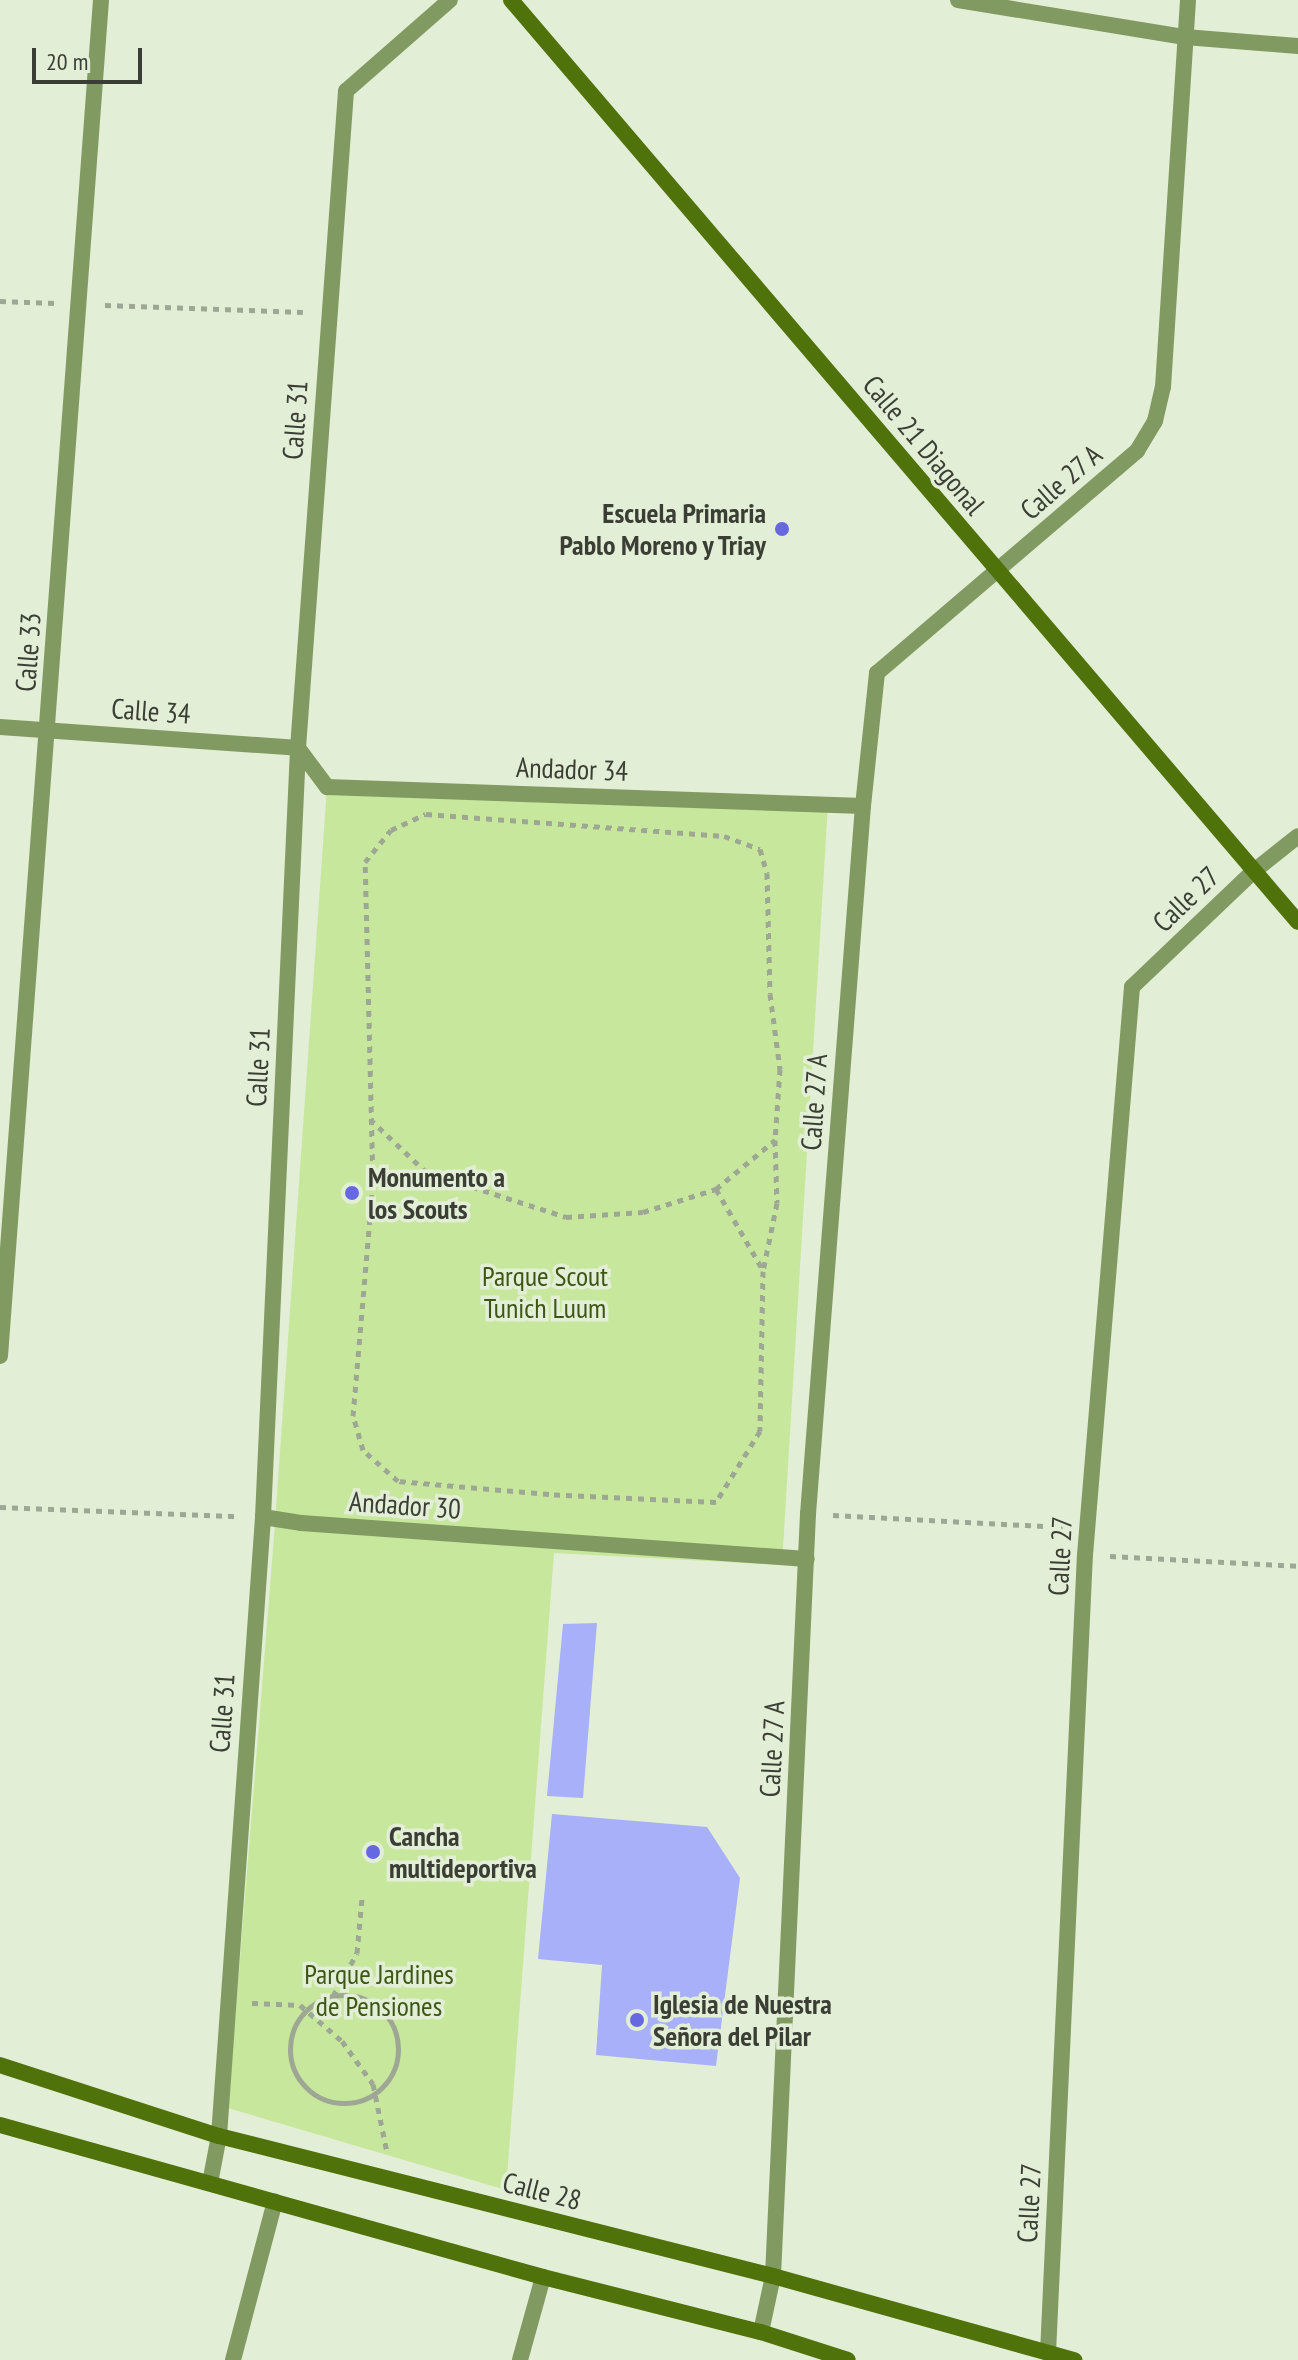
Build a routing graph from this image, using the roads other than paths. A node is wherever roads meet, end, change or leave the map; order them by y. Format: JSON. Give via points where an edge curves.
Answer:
{"nodes":[{"id":1,"x":101,"y":0,"type":"edge"},
{"id":2,"x":450,"y":0,"type":"edge"},
{"id":3,"x":511,"y":0,"type":"edge"},
{"id":4,"x":958,"y":0,"type":"edge"},
{"id":5,"x":1188,"y":0,"type":"edge"},
{"id":6,"x":1185,"y":37,"type":"junction"},
{"id":7,"x":1298,"y":46,"type":"edge"},
{"id":8,"x":997,"y":571,"type":"junction"},
{"id":9,"x":0,"y":727,"type":"edge"},
{"id":10,"x":48,"y":729,"type":"junction"},
{"id":11,"x":298,"y":748,"type":"junction"},
{"id":12,"x":863,"y":806,"type":"junction"},
{"id":13,"x":1298,"y":836,"type":"edge"},
{"id":14,"x":1254,"y":871,"type":"junction"},
{"id":15,"x":1298,"y":922,"type":"edge"},
{"id":16,"x":0,"y":1356,"type":"edge"},
{"id":17,"x":263,"y":1517,"type":"junction"},
{"id":18,"x":807,"y":1559,"type":"junction"},
{"id":19,"x":0,"y":2065,"type":"edge"},
{"id":20,"x":1,"y":2129,"type":"edge"},
{"id":21,"x":219,"y":2136,"type":"junction"},
{"id":22,"x":210,"y":2183,"type":"junction"},
{"id":23,"x":275,"y":2201,"type":"junction"},
{"id":24,"x":773,"y":2276,"type":"junction"},
{"id":25,"x":543,"y":2277,"type":"junction"},
{"id":26,"x":761,"y":2332,"type":"junction"},
{"id":27,"x":1048,"y":2353,"type":"junction"},
{"id":28,"x":233,"y":2360,"type":"edge"},
{"id":29,"x":520,"y":2360,"type":"edge"},
{"id":30,"x":848,"y":2360,"type":"edge"},
{"id":31,"x":1074,"y":2360,"type":"edge"}],
"edges":[{"from":1,"to":10,"type":"street","name":"Calle 33"},
{"from":2,"to":11,"type":"street","name":"Calle 31","via":[[346,91]]},
{"from":3,"to":8,"type":"street","name":"Calle 21 Diagonal"},
{"from":4,"to":6,"type":"street"},
{"from":5,"to":6,"type":"street","name":"Calle 27 A"},
{"from":6,"to":7,"type":"street"},
{"from":6,"to":8,"type":"street","name":"Calle 27 A","via":[[1163,387],[1155,421],[1137,451]]},
{"from":8,"to":12,"type":"street","name":"Calle 27 A","via":[[877,673]]},
{"from":8,"to":14,"type":"street","name":"Calle 21 Diagonal"},
{"from":9,"to":10,"type":"street","name":"Calle 34"},
{"from":10,"to":11,"type":"street","name":"Calle 34"},
{"from":10,"to":16,"type":"street","name":"Calle 33"},
{"from":11,"to":12,"type":"street","name":"Andador 34","via":[[327,787]]},
{"from":11,"to":17,"type":"street","name":"Calle 31"},
{"from":12,"to":18,"type":"street","name":"Calle 27 A"},
{"from":13,"to":14,"type":"street","name":"Calle 27"},
{"from":14,"to":15,"type":"street","name":"Calle 21 Diagonal"},
{"from":14,"to":27,"type":"street","name":"Calle 27","via":[[1132,987],[1085,1555]]},
{"from":17,"to":18,"type":"street","name":"Andador 30"},
{"from":17,"to":21,"type":"street","name":"Calle 31"},
{"from":18,"to":24,"type":"street","name":"Calle 27 A"},
{"from":19,"to":21,"type":"street","name":"Calle 28"},
{"from":20,"to":22,"type":"street"},
{"from":21,"to":22,"type":"street","name":"Calle 31"},
{"from":21,"to":24,"type":"street","name":"Calle 28"},
{"from":22,"to":23,"type":"street"},
{"from":23,"to":25,"type":"street"},
{"from":23,"to":28,"type":"street"},
{"from":24,"to":26,"type":"street","name":"Calle 27 A"},
{"from":24,"to":27,"type":"street","name":"Calle 28"},
{"from":25,"to":26,"type":"street"},
{"from":25,"to":29,"type":"street"},
{"from":26,"to":30,"type":"street"},
{"from":27,"to":31,"type":"street","name":"Calle 28"}]}
